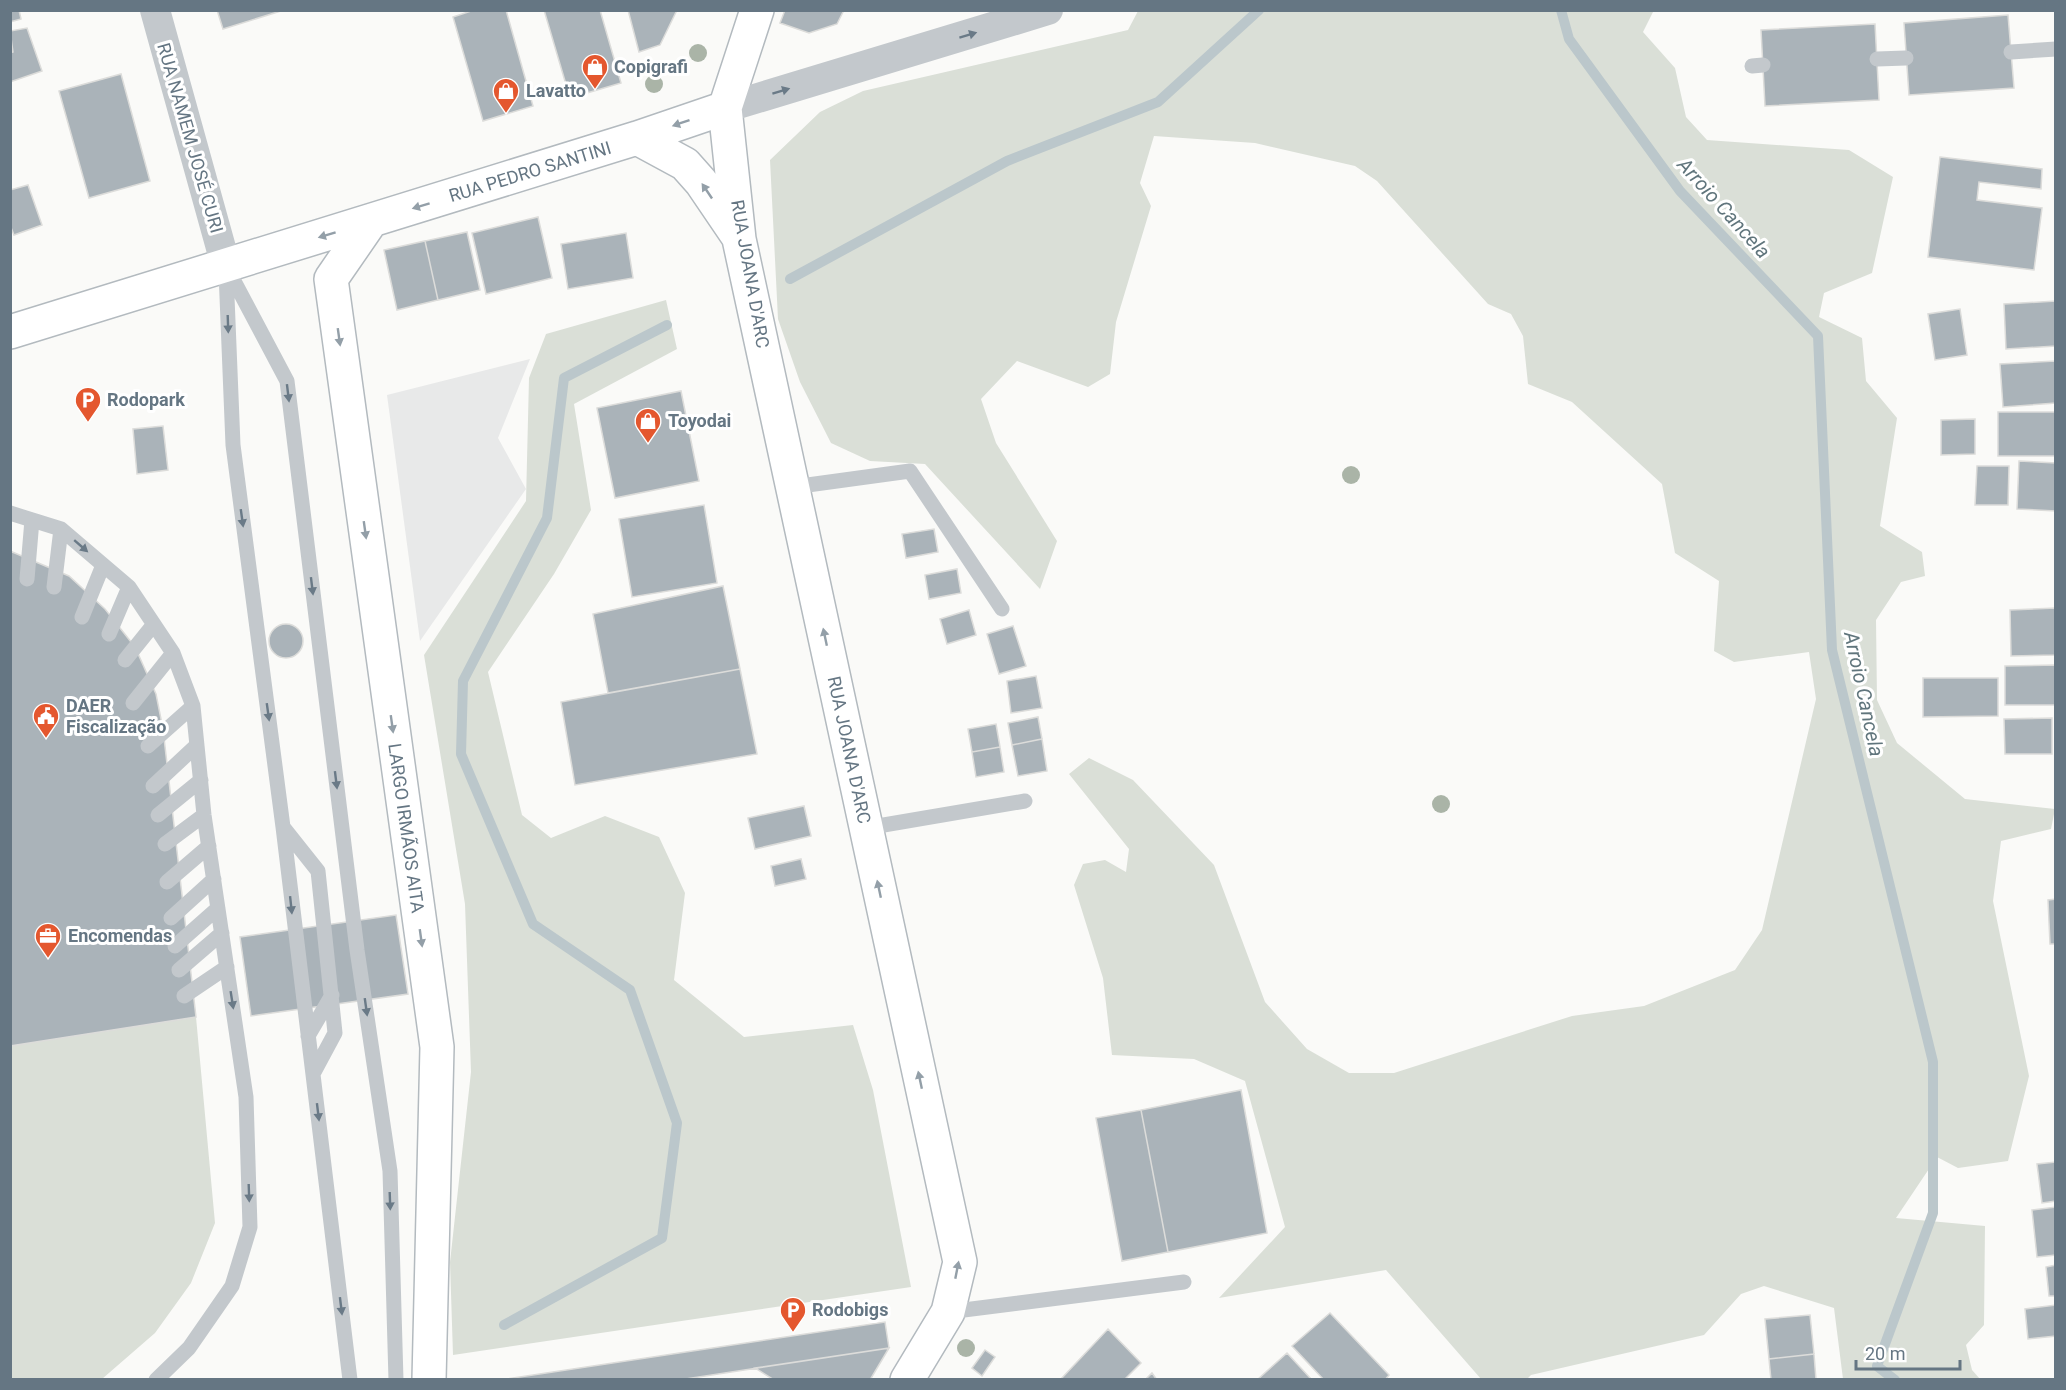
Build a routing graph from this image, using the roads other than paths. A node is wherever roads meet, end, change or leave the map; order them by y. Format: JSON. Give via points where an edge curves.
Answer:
{"nodes":[{"id":1,"x":155,"y":10,"type":"edge"},
{"id":2,"x":757,"y":10,"type":"edge"},
{"id":3,"x":1048,"y":10,"type":"edge"},
{"id":4,"x":2055,"y":49,"type":"edge"},
{"id":5,"x":2011,"y":52,"type":"dead end"},
{"id":6,"x":1906,"y":58,"type":"dead end"},
{"id":7,"x":1877,"y":59,"type":"dead end"},
{"id":8,"x":725,"y":108,"type":"junction"},
{"id":9,"x":637,"y":138,"type":"junction"},
{"id":10,"x":371,"y":221,"type":"junction"},
{"id":11,"x":740,"y":239,"type":"junction"},
{"id":12,"x":282,"y":248,"type":"junction"},
{"id":13,"x":226,"y":266,"type":"junction"},
{"id":14,"x":331,"y":279,"type":"junction"},
{"id":15,"x":10,"y":332,"type":"edge"},
{"id":16,"x":793,"y":487,"type":"junction"},
{"id":17,"x":10,"y":513,"type":"edge"},
{"id":18,"x":32,"y":520,"type":"junction"},
{"id":19,"x":61,"y":529,"type":"junction"},
{"id":20,"x":103,"y":566,"type":"junction"},
{"id":21,"x":27,"y":579,"type":"dead end"},
{"id":22,"x":54,"y":587,"type":"dead end"},
{"id":23,"x":129,"y":587,"type":"junction"},
{"id":24,"x":1002,"y":609,"type":"dead end"},
{"id":25,"x":82,"y":616,"type":"dead end"},
{"id":26,"x":154,"y":624,"type":"junction"},
{"id":27,"x":110,"y":634,"type":"dead end"},
{"id":28,"x":173,"y":652,"type":"junction"},
{"id":29,"x":125,"y":660,"type":"dead end"},
{"id":30,"x":133,"y":703,"type":"dead end"},
{"id":31,"x":194,"y":706,"type":"junction"},
{"id":32,"x":197,"y":745,"type":"junction"},
{"id":33,"x":148,"y":746,"type":"dead end"},
{"id":34,"x":201,"y":780,"type":"junction"},
{"id":35,"x":153,"y":786,"type":"dead end"},
{"id":36,"x":1024,"y":801,"type":"dead end"},
{"id":37,"x":204,"y":814,"type":"junction"},
{"id":38,"x":158,"y":815,"type":"dead end"},
{"id":39,"x":283,"y":827,"type":"junction"},
{"id":40,"x":866,"y":828,"type":"junction"},
{"id":41,"x":165,"y":844,"type":"dead end"},
{"id":42,"x":209,"y":846,"type":"junction"},
{"id":43,"x":214,"y":879,"type":"junction"},
{"id":44,"x":167,"y":882,"type":"dead end"},
{"id":45,"x":218,"y":908,"type":"junction"},
{"id":46,"x":171,"y":918,"type":"dead end"},
{"id":47,"x":222,"y":933,"type":"junction"},
{"id":48,"x":175,"y":946,"type":"dead end"},
{"id":49,"x":227,"y":967,"type":"junction"},
{"id":50,"x":179,"y":970,"type":"dead end"},
{"id":51,"x":332,"y":995,"type":"junction"},
{"id":52,"x":184,"y":996,"type":"dead end"},
{"id":53,"x":308,"y":1036,"type":"junction"},
{"id":54,"x":313,"y":1074,"type":"junction"},
{"id":55,"x":1184,"y":1282,"type":"dead end"},
{"id":56,"x":948,"y":1312,"type":"junction"},
{"id":57,"x":156,"y":1380,"type":"edge"},
{"id":58,"x":350,"y":1380,"type":"edge"},
{"id":59,"x":396,"y":1380,"type":"edge"},
{"id":60,"x":429,"y":1380,"type":"edge"},
{"id":61,"x":907,"y":1380,"type":"edge"}],
"edges":[{"from":1,"to":13,"type":"street","name":"RUA NAMEM JOSÉ CURI"},
{"from":2,"to":8,"type":"street"},
{"from":8,"to":3,"type":"street","name":"RUA PEDRO SANTINI","one_way":true},
{"from":4,"to":5,"type":"lane"},
{"from":6,"to":7,"type":"lane"},
{"from":8,"to":9,"type":"street","name":"RUA PEDRO SANTINI","one_way":true},
{"from":8,"to":11,"type":"street","name":"RUA JOANA D'ARC"},
{"from":9,"to":10,"type":"street","name":"RUA PEDRO SANTINI","one_way":true},
{"from":11,"to":9,"type":"street","one_way":true,"via":[[685,164]]},
{"from":10,"to":12,"type":"street","name":"RUA PEDRO SANTINI","one_way":true},
{"from":10,"to":14,"type":"street"},
{"from":11,"to":16,"type":"street","name":"RUA JOANA D'ARC"},
{"from":12,"to":13,"type":"street","name":"RUA PEDRO SANTINI"},
{"from":12,"to":14,"type":"street"},
{"from":13,"to":15,"type":"street","name":"RUA PEDRO SANTINI"},
{"from":13,"to":39,"type":"lane","one_way":true,"via":[[233,446]]},
{"from":13,"to":59,"type":"lane","one_way":true,"via":[[287,381],[357,950],[390,1171]]},
{"from":14,"to":60,"type":"street","name":"LARGO IRMÃOS AITA","one_way":true,"via":[[436,1047]]},
{"from":16,"to":24,"type":"lane","via":[[910,471]]},
{"from":40,"to":16,"type":"street","name":"RUA JOANA D'ARC","one_way":true},
{"from":17,"to":18,"type":"lane"},
{"from":18,"to":19,"type":"lane"},
{"from":18,"to":21,"type":"lane"},
{"from":19,"to":20,"type":"lane","one_way":true},
{"from":19,"to":22,"type":"lane"},
{"from":20,"to":23,"type":"lane"},
{"from":20,"to":25,"type":"lane"},
{"from":23,"to":26,"type":"lane"},
{"from":23,"to":27,"type":"lane"},
{"from":26,"to":28,"type":"lane"},
{"from":26,"to":29,"type":"lane"},
{"from":28,"to":30,"type":"lane"},
{"from":28,"to":31,"type":"lane"},
{"from":31,"to":32,"type":"lane"},
{"from":31,"to":33,"type":"lane"},
{"from":32,"to":34,"type":"lane"},
{"from":32,"to":35,"type":"lane"},
{"from":34,"to":37,"type":"lane"},
{"from":34,"to":38,"type":"lane"},
{"from":36,"to":40,"type":"lane"},
{"from":37,"to":41,"type":"lane"},
{"from":37,"to":42,"type":"lane"},
{"from":39,"to":51,"type":"lane","via":[[318,871]]},
{"from":39,"to":53,"type":"lane","one_way":true},
{"from":56,"to":40,"type":"street","name":"RUA JOANA D'ARC","one_way":true,"via":[[960,1263]]},
{"from":42,"to":43,"type":"lane"},
{"from":42,"to":44,"type":"lane"},
{"from":43,"to":45,"type":"lane"},
{"from":43,"to":46,"type":"lane"},
{"from":45,"to":47,"type":"lane"},
{"from":45,"to":48,"type":"lane"},
{"from":47,"to":49,"type":"lane"},
{"from":47,"to":50,"type":"lane"},
{"from":49,"to":52,"type":"lane"},
{"from":49,"to":57,"type":"lane","one_way":true,"via":[[246,1098],[250,1227],[232,1286],[189,1348]]},
{"from":51,"to":53,"type":"lane"},
{"from":51,"to":54,"type":"lane","via":[[335,1033]]},
{"from":53,"to":54,"type":"lane"},
{"from":54,"to":58,"type":"lane","one_way":true},
{"from":55,"to":56,"type":"lane"},
{"from":56,"to":61,"type":"street","name":"RUA JOANA D'ARC"}]}
